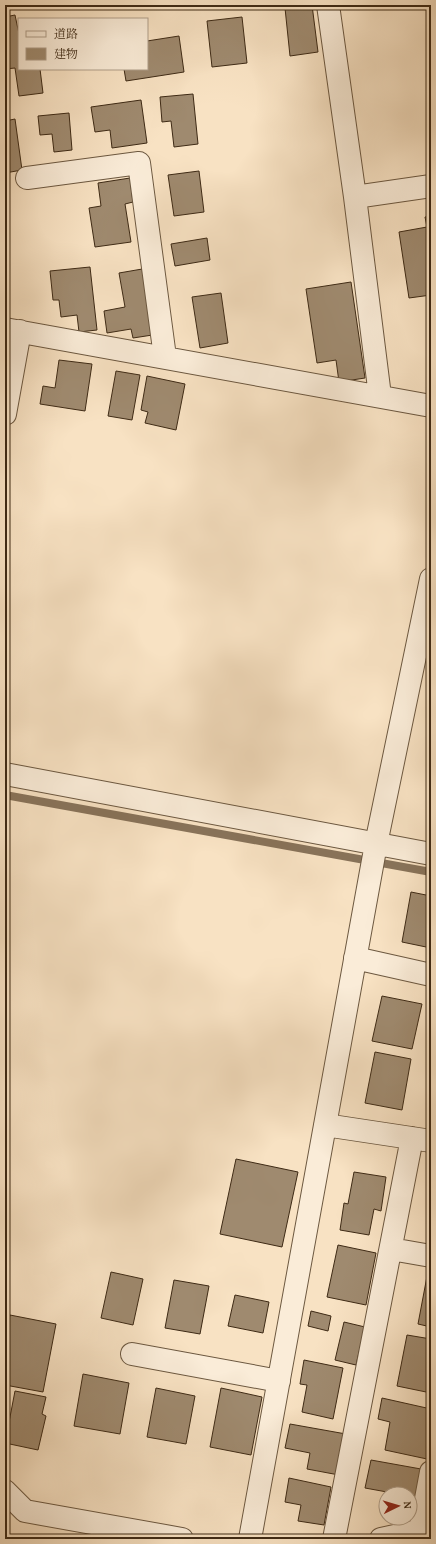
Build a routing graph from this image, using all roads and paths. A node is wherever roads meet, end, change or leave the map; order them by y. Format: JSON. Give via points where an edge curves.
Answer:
{"nodes":[{"id":1,"x":328,"y":5,"type":"edge"},
{"id":2,"x":28,"y":178,"type":"dead end"},
{"id":3,"x":431,"y":186,"type":"edge"},
{"id":4,"x":355,"y":197,"type":"junction"},
{"id":5,"x":12,"y":330,"type":"edge"},
{"id":6,"x":165,"y":358,"type":"junction"},
{"id":7,"x":380,"y":396,"type":"junction"},
{"id":8,"x":431,"y":406,"type":"edge"},
{"id":9,"x":5,"y":414,"type":"edge"},
{"id":10,"x":431,"y":579,"type":"edge"},
{"id":11,"x":5,"y":774,"type":"edge"},
{"id":12,"x":376,"y":844,"type":"junction"},
{"id":13,"x":431,"y":854,"type":"edge"},
{"id":14,"x":355,"y":958,"type":"junction"},
{"id":15,"x":431,"y":974,"type":"edge"},
{"id":16,"x":325,"y":1125,"type":"junction"},
{"id":17,"x":422,"y":1140,"type":"edge"},
{"id":18,"x":391,"y":1249,"type":"junction"},
{"id":19,"x":431,"y":1256,"type":"edge"},
{"id":20,"x":132,"y":1354,"type":"dead end"},
{"id":21,"x":279,"y":1381,"type":"junction"},
{"id":22,"x":431,"y":1472,"type":"edge"},
{"id":23,"x":5,"y":1491,"type":"edge"},
{"id":24,"x":425,"y":1529,"type":"edge"},
{"id":25,"x":182,"y":1539,"type":"edge"},
{"id":26,"x":250,"y":1539,"type":"edge"},
{"id":27,"x":334,"y":1539,"type":"edge"},
{"id":28,"x":381,"y":1539,"type":"edge"}],
"edges":[{"from":1,"to":4,"type":"street"},
{"from":2,"to":6,"type":"street","via":[[139,163]]},
{"from":3,"to":4,"type":"street"},
{"from":4,"to":7,"type":"street"},
{"from":5,"to":6,"type":"street"},
{"from":5,"to":9,"type":"street"},
{"from":6,"to":7,"type":"street"},
{"from":7,"to":8,"type":"street"},
{"from":10,"to":12,"type":"street"},
{"from":11,"to":12,"type":"street"},
{"from":12,"to":13,"type":"street"},
{"from":12,"to":14,"type":"street"},
{"from":14,"to":15,"type":"street"},
{"from":14,"to":16,"type":"street"},
{"from":16,"to":17,"type":"street"},
{"from":16,"to":21,"type":"street"},
{"from":17,"to":18,"type":"street"},
{"from":18,"to":19,"type":"street"},
{"from":18,"to":27,"type":"street"},
{"from":20,"to":21,"type":"street"},
{"from":21,"to":26,"type":"street"},
{"from":22,"to":24,"type":"street"},
{"from":23,"to":25,"type":"street","via":[[26,1511]]},
{"from":24,"to":28,"type":"street"}]}
